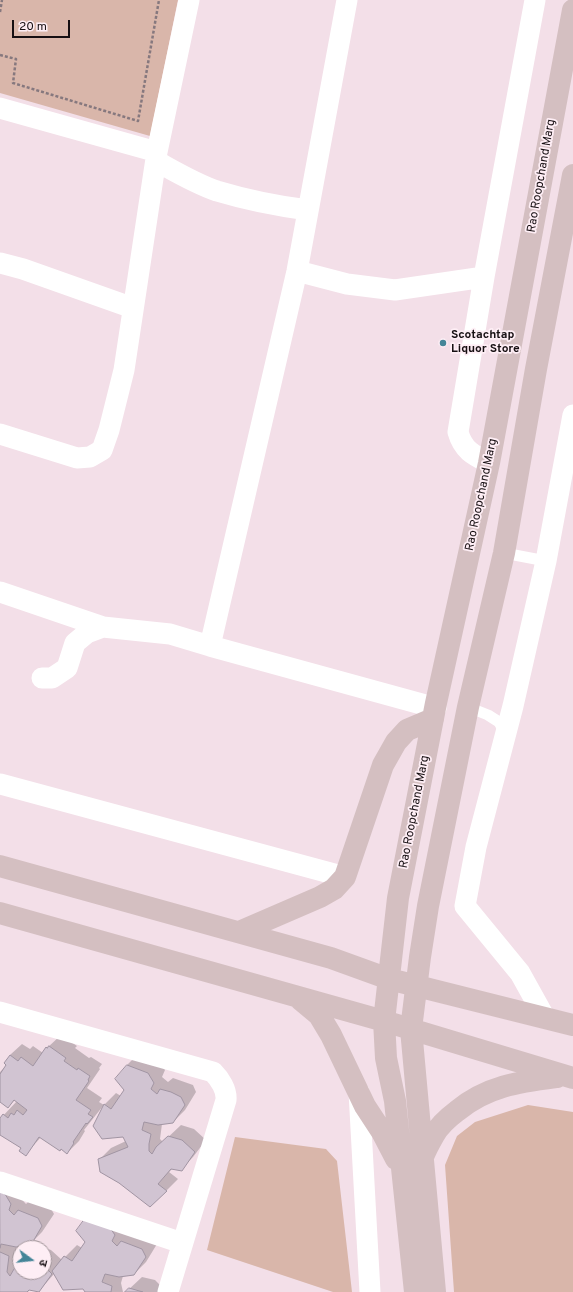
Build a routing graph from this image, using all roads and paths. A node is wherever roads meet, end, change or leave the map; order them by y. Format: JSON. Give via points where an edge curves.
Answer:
{"nodes":[{"id":1,"x":2,"y":0,"type":"edge"},
{"id":2,"x":159,"y":0,"type":"edge"},
{"id":3,"x":188,"y":0,"type":"edge"},
{"id":4,"x":347,"y":0,"type":"edge"},
{"id":5,"x":535,"y":0,"type":"edge"},
{"id":6,"x":573,"y":10,"type":"edge"},
{"id":7,"x":0,"y":12,"type":"edge"},
{"id":8,"x":0,"y":55,"type":"edge"},
{"id":9,"x":0,"y":108,"type":"edge"},
{"id":10,"x":157,"y":157,"type":"junction"},
{"id":11,"x":573,"y":175,"type":"edge"},
{"id":12,"x":308,"y":210,"type":"junction"},
{"id":13,"x":0,"y":263,"type":"edge"},
{"id":14,"x":297,"y":271,"type":"junction"},
{"id":15,"x":484,"y":277,"type":"junction"},
{"id":16,"x":133,"y":308,"type":"junction"},
{"id":17,"x":573,"y":414,"type":"edge"},
{"id":18,"x":0,"y":434,"type":"edge"},
{"id":19,"x":489,"y":463,"type":"junction"},
{"id":20,"x":504,"y":553,"type":"junction"},
{"id":21,"x":546,"y":561,"type":"junction"},
{"id":22,"x":0,"y":592,"type":"edge"},
{"id":23,"x":103,"y":627,"type":"junction"},
{"id":24,"x":210,"y":646,"type":"junction"},
{"id":25,"x":42,"y":678,"type":"dead end"},
{"id":26,"x":468,"y":707,"type":"junction"},
{"id":27,"x":434,"y":713,"type":"junction"},
{"id":28,"x":505,"y":734,"type":"junction"},
{"id":29,"x":0,"y":784,"type":"edge"},
{"id":30,"x":0,"y":866,"type":"edge"},
{"id":31,"x":345,"y":878,"type":"junction"},
{"id":32,"x":0,"y":913,"type":"edge"},
{"id":33,"x":239,"y":932,"type":"junction"},
{"id":34,"x":389,"y":979,"type":"junction"},
{"id":35,"x":417,"y":986,"type":"junction"},
{"id":36,"x":297,"y":997,"type":"junction"},
{"id":37,"x":0,"y":1012,"type":"edge"},
{"id":38,"x":545,"y":1018,"type":"junction"},
{"id":39,"x":384,"y":1021,"type":"junction"},
{"id":40,"x":573,"y":1025,"type":"edge"},
{"id":41,"x":411,"y":1029,"type":"junction"},
{"id":42,"x":568,"y":1077,"type":"edge"},
{"id":43,"x":358,"y":1092,"type":"junction"},
{"id":44,"x":423,"y":1157,"type":"junction"},
{"id":45,"x":402,"y":1171,"type":"junction"},
{"id":46,"x":0,"y":1182,"type":"edge"},
{"id":47,"x":182,"y":1243,"type":"junction"},
{"id":48,"x":168,"y":1292,"type":"edge"},
{"id":49,"x":370,"y":1292,"type":"edge"},
{"id":50,"x":414,"y":1292,"type":"edge"},
{"id":51,"x":435,"y":1292,"type":"edge"}],
"edges":[{"from":1,"to":7,"type":"path"},
{"from":2,"to":8,"type":"path","via":[[138,121],[13,83],[16,59]]},
{"from":3,"to":10,"type":"street"},
{"from":4,"to":12,"type":"street"},
{"from":5,"to":15,"type":"street"},
{"from":6,"to":19,"type":"main road","name":"Rao Roopchand Marg"},
{"from":9,"to":10,"type":"street"},
{"from":10,"to":12,"type":"street","via":[[185,177],[217,191],[272,205]]},
{"from":10,"to":16,"type":"street"},
{"from":11,"to":20,"type":"main road"},
{"from":12,"to":14,"type":"street"},
{"from":13,"to":16,"type":"street"},
{"from":14,"to":15,"type":"street","via":[[347,284],[394,290]]},
{"from":14,"to":24,"type":"street"},
{"from":15,"to":19,"type":"street","via":[[458,432],[461,442],[472,454]]},
{"from":16,"to":18,"type":"street","via":[[124,370],[102,450],[90,457],[77,458]]},
{"from":17,"to":21,"type":"street"},
{"from":19,"to":27,"type":"main road","name":"Rao Roopchand Marg"},
{"from":20,"to":21,"type":"lane"},
{"from":20,"to":26,"type":"main road"},
{"from":21,"to":28,"type":"street"},
{"from":22,"to":23,"type":"street"},
{"from":23,"to":24,"type":"street","via":[[170,634]]},
{"from":23,"to":25,"type":"street","via":[[87,633],[75,643],[67,668],[52,678]]},
{"from":24,"to":27,"type":"street"},
{"from":26,"to":28,"type":"lane","via":[[500,722]]},
{"from":26,"to":35,"type":"main road","via":[[428,906]]},
{"from":27,"to":31,"type":"main road","via":[[407,730],[396,742],[383,765]]},
{"from":27,"to":34,"type":"main road","name":"Rao Roopchand Marg","via":[[398,898]]},
{"from":28,"to":38,"type":"street","via":[[476,847],[464,906],[520,973]]},
{"from":29,"to":31,"type":"street"},
{"from":30,"to":33,"type":"main road"},
{"from":31,"to":33,"type":"main road","via":[[334,889],[320,897]]},
{"from":32,"to":36,"type":"main road"},
{"from":33,"to":34,"type":"main road","via":[[331,958]]},
{"from":34,"to":35,"type":"main road"},
{"from":34,"to":39,"type":"main road","name":"Rao Roopchand Marg"},
{"from":35,"to":38,"type":"main road"},
{"from":35,"to":41,"type":"main road"},
{"from":36,"to":39,"type":"main road"},
{"from":36,"to":43,"type":"main road","via":[[319,1015]]},
{"from":37,"to":47,"type":"street","via":[[213,1072],[217,1076],[227,1094],[226,1100]]},
{"from":38,"to":40,"type":"main road"},
{"from":39,"to":41,"type":"main road"},
{"from":39,"to":45,"type":"main road","name":"Rao Roopchand Marg","via":[[386,1058],[395,1101]]},
{"from":41,"to":42,"type":"main road"},
{"from":41,"to":44,"type":"main road"},
{"from":42,"to":44,"type":"main road","via":[[508,1084],[482,1093],[450,1116],[434,1134]]},
{"from":43,"to":45,"type":"main road"},
{"from":43,"to":49,"type":"street"},
{"from":44,"to":51,"type":"main road"},
{"from":45,"to":50,"type":"main road","name":"Rao Roopchand Marg"},
{"from":46,"to":47,"type":"street"},
{"from":47,"to":48,"type":"street"}]}
